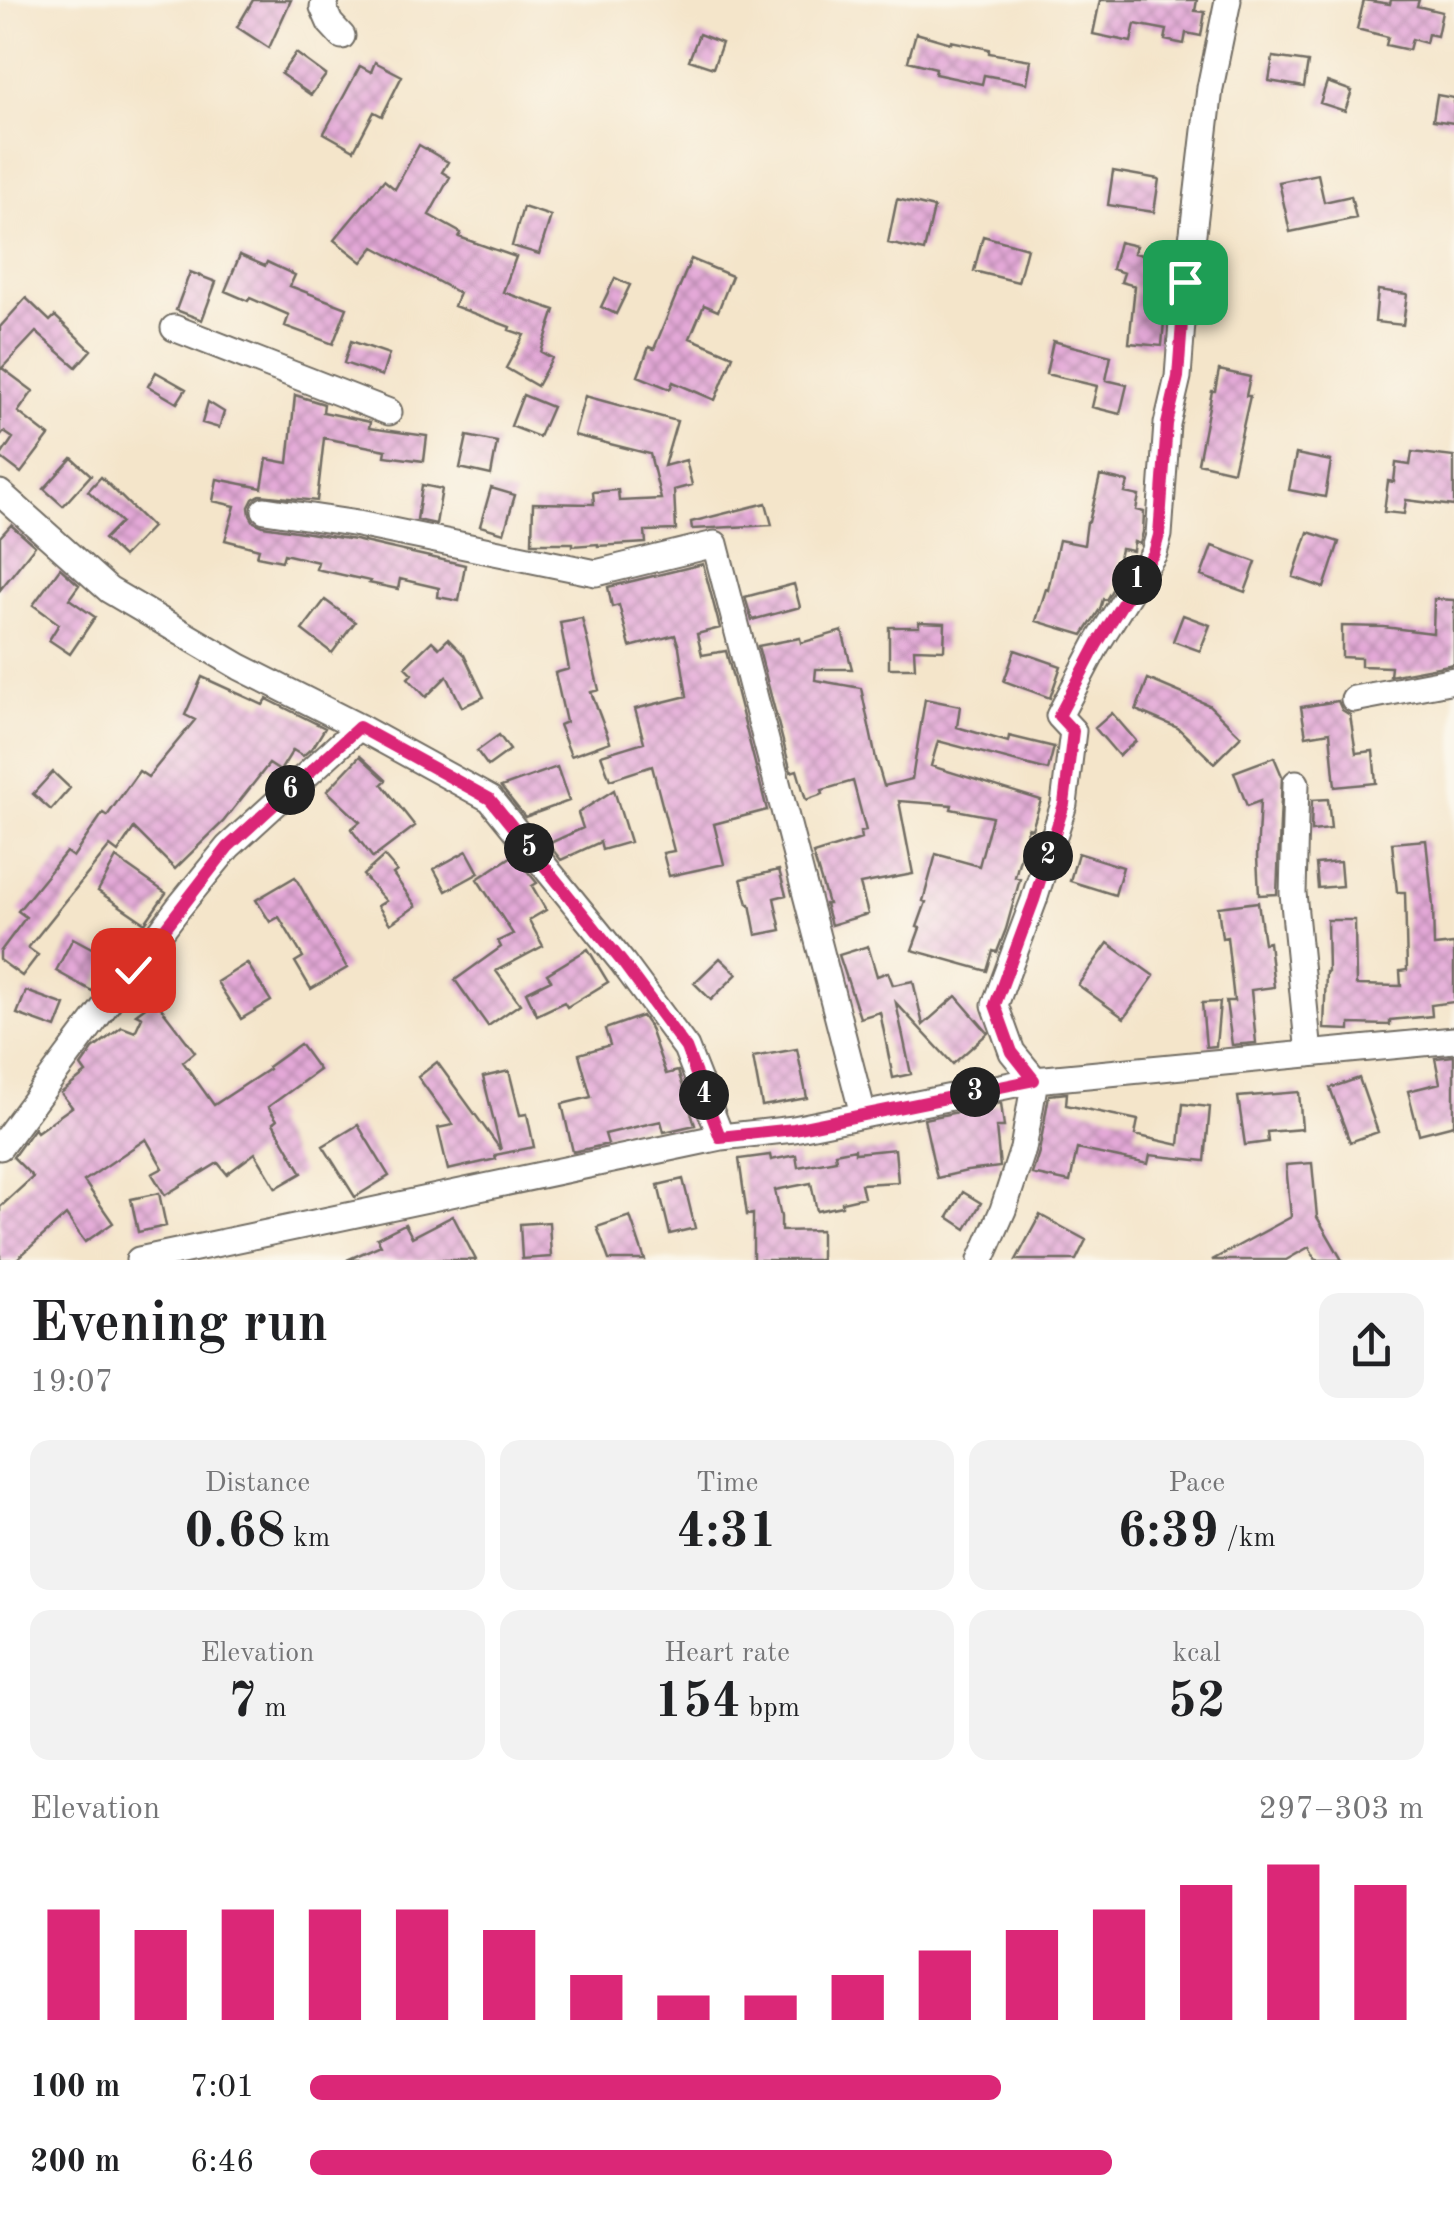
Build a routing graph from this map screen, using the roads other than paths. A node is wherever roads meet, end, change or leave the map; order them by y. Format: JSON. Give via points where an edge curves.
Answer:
{"nodes":[{"id":1,"x":326,"y":0,"type":"edge"},
{"id":2,"x":1228,"y":0,"type":"edge"},
{"id":3,"x":342,"y":36,"type":"dead end"},
{"id":4,"x":174,"y":328,"type":"dead end"},
{"id":5,"x":389,"y":412,"type":"dead end"},
{"id":6,"x":0,"y":492,"type":"edge"},
{"id":7,"x":265,"y":510,"type":"dead end"},
{"id":8,"x":1454,"y":680,"type":"edge"},
{"id":9,"x":1354,"y":699,"type":"dead end"},
{"id":10,"x":359,"y":727,"type":"junction"},
{"id":11,"x":1296,"y":783,"type":"dead end"},
{"id":12,"x":1454,"y":1040,"type":"edge"},
{"id":13,"x":1310,"y":1054,"type":"junction"},
{"id":14,"x":1034,"y":1080,"type":"junction"},
{"id":15,"x":863,"y":1114,"type":"junction"},
{"id":16,"x":720,"y":1137,"type":"junction"},
{"id":17,"x":0,"y":1148,"type":"edge"},
{"id":18,"x":140,"y":1260,"type":"edge"},
{"id":19,"x":982,"y":1260,"type":"edge"}],
"edges":[{"from":1,"to":3,"type":"street","via":[[330,23]]},
{"from":2,"to":14,"type":"street","via":[[1210,88],[1159,535],[1059,716],[1073,731],[1064,804],[995,1005],[1012,1052]]},
{"from":4,"to":5,"type":"street"},
{"from":6,"to":10,"type":"street","via":[[109,590]]},
{"from":7,"to":15,"type":"street","via":[[596,573],[715,544]]},
{"from":8,"to":9,"type":"street"},
{"from":10,"to":16,"type":"street","via":[[490,799],[686,1048]]},
{"from":10,"to":17,"type":"street","via":[[228,847]]},
{"from":11,"to":13,"type":"street","via":[[1292,893]]},
{"from":12,"to":13,"type":"street"},
{"from":13,"to":14,"type":"street"},
{"from":14,"to":15,"type":"street"},
{"from":14,"to":19,"type":"street","via":[[1023,1149]]},
{"from":15,"to":16,"type":"street"},
{"from":16,"to":18,"type":"street"}]}
